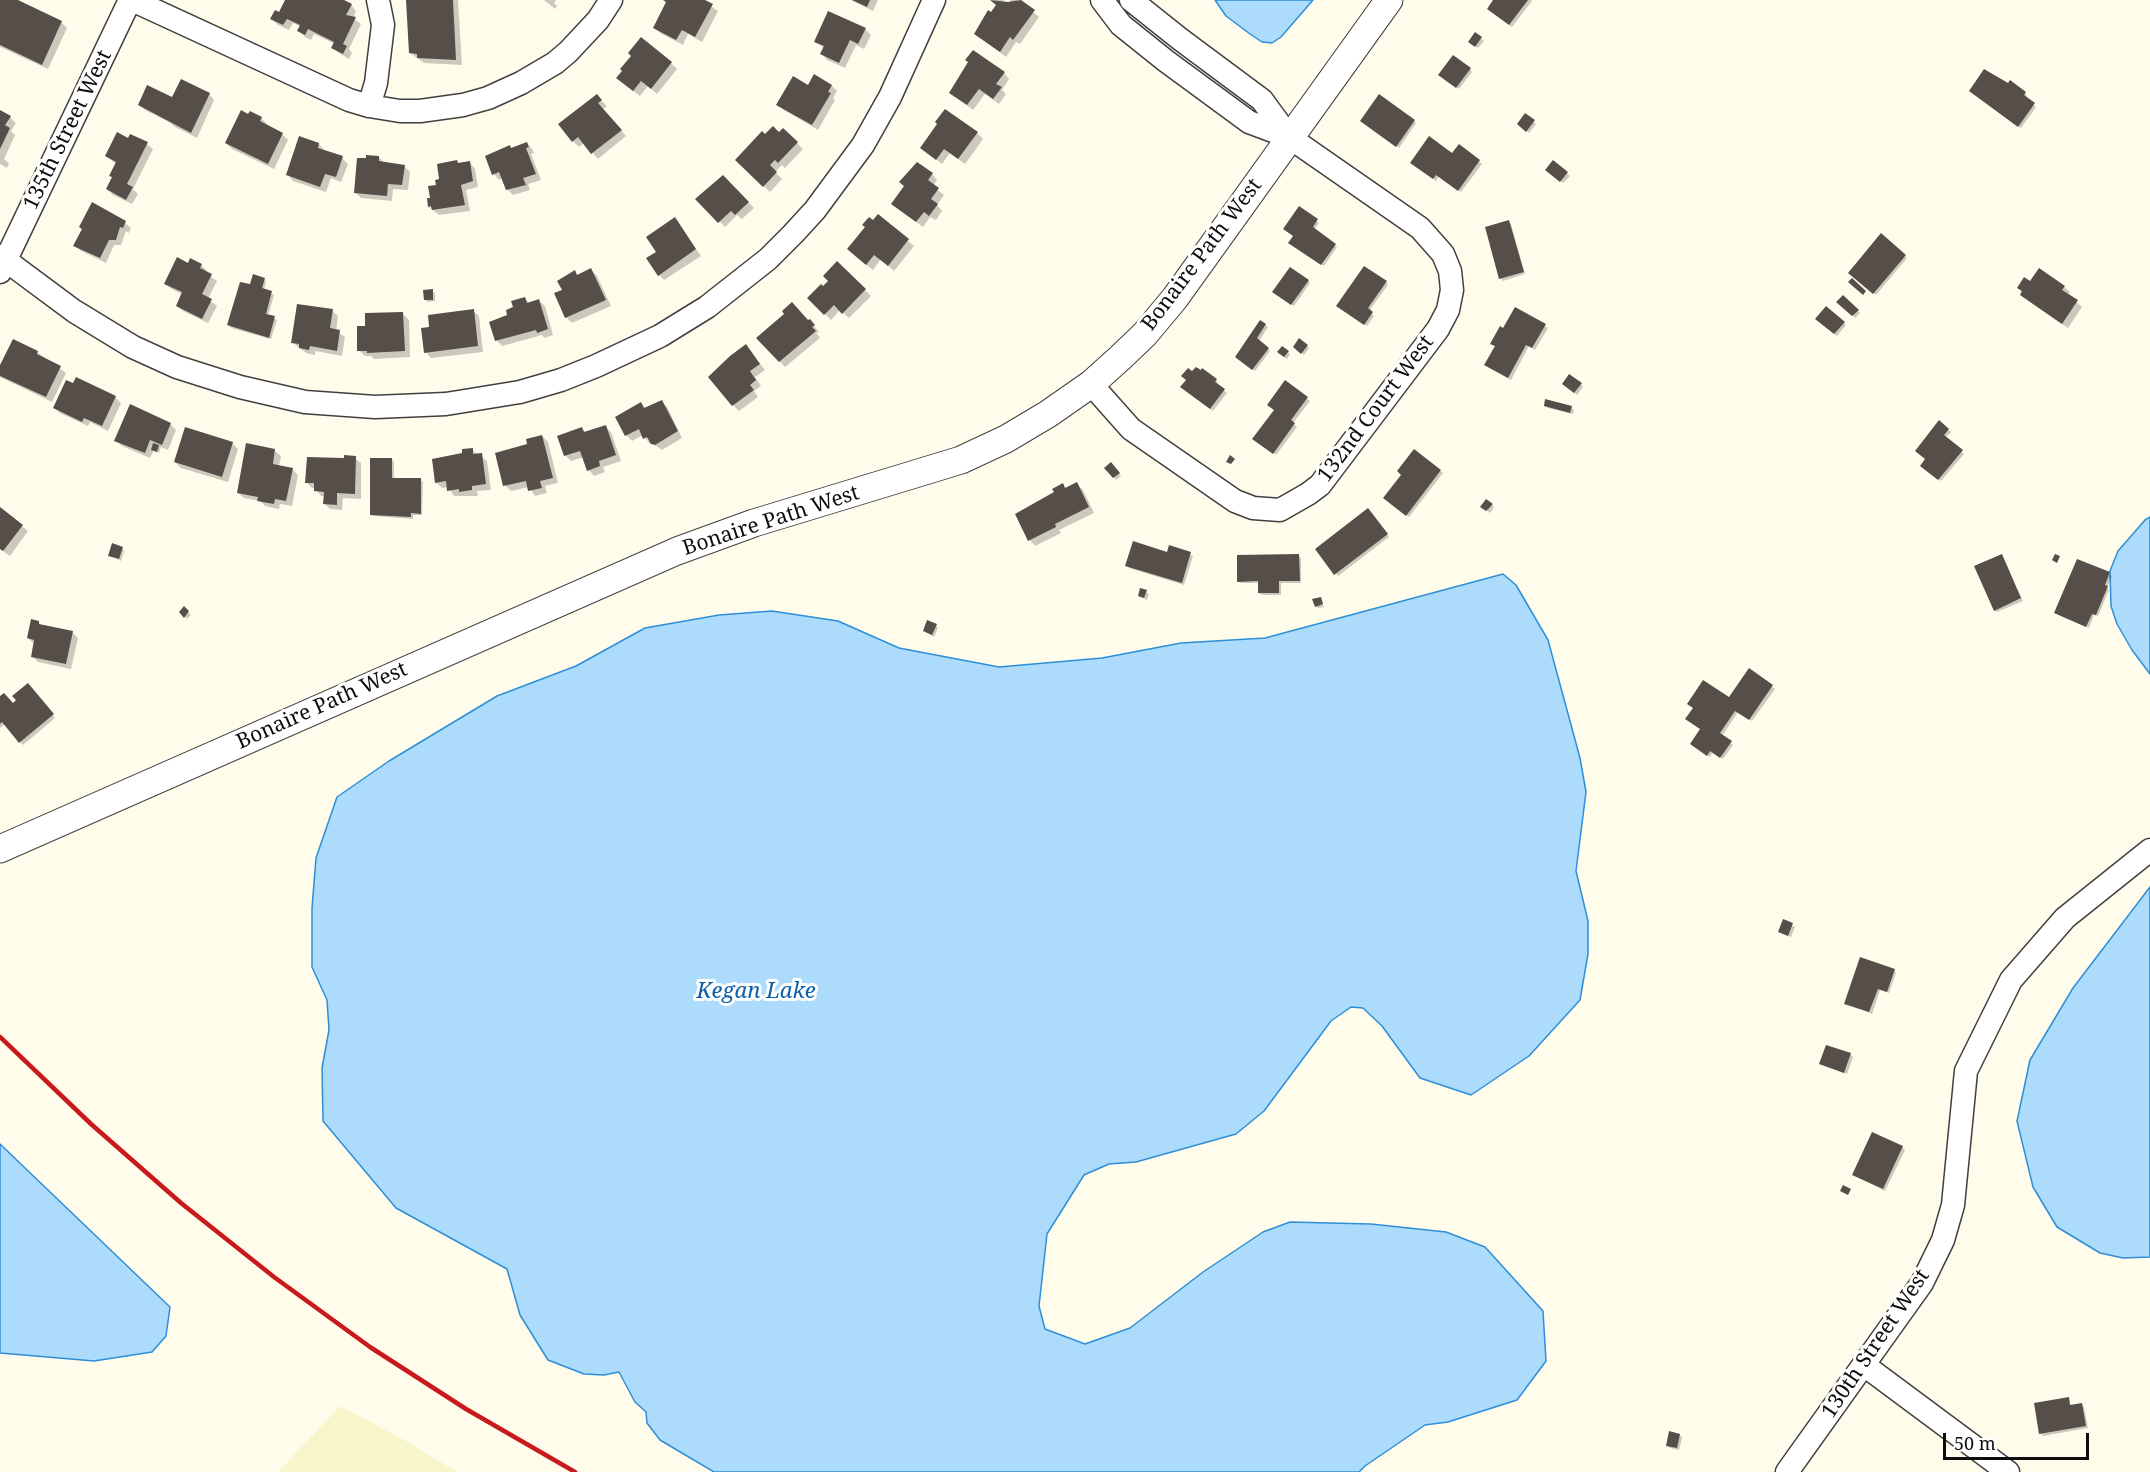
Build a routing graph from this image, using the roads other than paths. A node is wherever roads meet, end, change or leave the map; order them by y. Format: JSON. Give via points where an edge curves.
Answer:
{"nodes":[{"id":1,"x":131,"y":0,"type":"edge"},
{"id":2,"x":378,"y":0,"type":"edge"},
{"id":3,"x":611,"y":0,"type":"edge"},
{"id":4,"x":934,"y":0,"type":"edge"},
{"id":5,"x":1102,"y":0,"type":"edge"},
{"id":6,"x":1131,"y":0,"type":"edge"},
{"id":7,"x":1389,"y":0,"type":"edge"},
{"id":8,"x":369,"y":106,"type":"junction"},
{"id":9,"x":1289,"y":137,"type":"junction"},
{"id":10,"x":2,"y":262,"type":"edge"},
{"id":11,"x":1091,"y":384,"type":"junction"},
{"id":12,"x":0,"y":849,"type":"edge"},
{"id":13,"x":2150,"y":850,"type":"edge"},
{"id":14,"x":1864,"y":1365,"type":"junction"},
{"id":15,"x":1787,"y":1472,"type":"edge"},
{"id":16,"x":2008,"y":1472,"type":"edge"}],
"edges":[{"from":1,"to":8,"type":"street","via":[[314,86]]},
{"from":1,"to":10,"type":"street","name":"135th Street West"},
{"from":2,"to":8,"type":"street","via":[[383,25]]},
{"from":3,"to":8,"type":"street","via":[[590,29],[555,63],[488,98],[443,109],[400,111]]},
{"from":4,"to":10,"type":"street","via":[[874,127],[832,188],[776,251],[707,307],[660,336],[561,380],[520,392],[446,404],[375,407],[305,402],[240,387],[177,367],[133,346]]},
{"from":5,"to":9,"type":"street","via":[[1121,25],[1249,122]]},
{"from":6,"to":9,"type":"street","via":[[1262,100]]},
{"from":7,"to":9,"type":"street","name":"Bonaire Path West"},
{"from":9,"to":11,"type":"street","name":"Bonaire Path West","via":[[1175,298],[1145,334]]},
{"from":9,"to":11,"type":"street","name":"132nd Court West","via":[[1420,228],[1443,254],[1452,290],[1438,329],[1320,485],[1280,510],[1268,511],[1235,501],[1131,429]]},
{"from":11,"to":12,"type":"street","name":"Bonaire Path West","via":[[1006,439],[961,460],[754,523],[667,555]]},
{"from":13,"to":14,"type":"street","name":"130th Street West","via":[[2065,918],[2011,980],[1966,1071],[1953,1205],[1943,1240],[1922,1283]]},
{"from":14,"to":15,"type":"street","name":"130th Street West"},
{"from":14,"to":16,"type":"street"}]}
